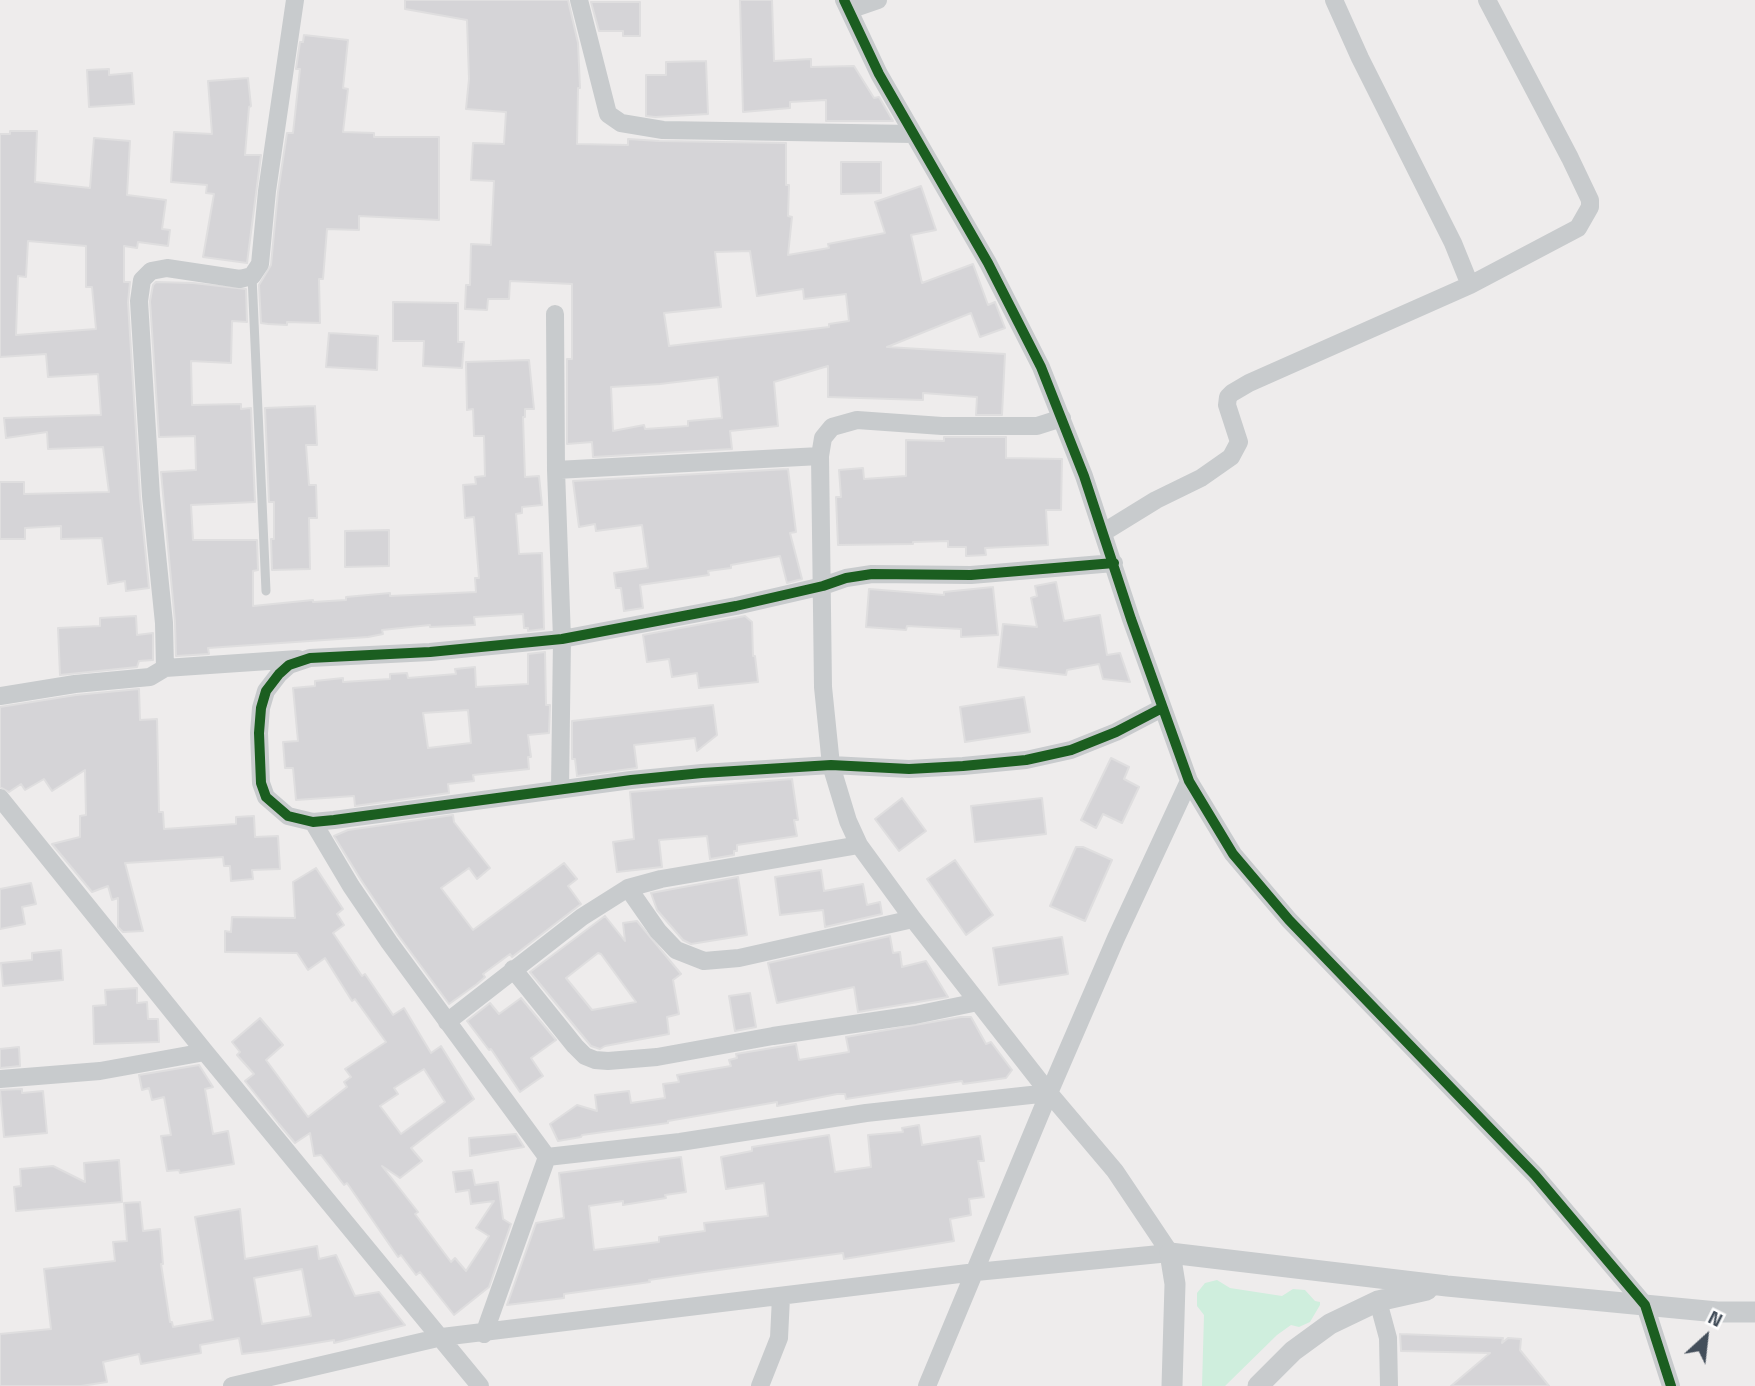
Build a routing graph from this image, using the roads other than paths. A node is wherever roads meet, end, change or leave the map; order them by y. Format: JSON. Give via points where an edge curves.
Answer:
{"nodes":[{"id":1,"x":295,"y":0,"type":"edge"},
{"id":2,"x":579,"y":0,"type":"edge"},
{"id":3,"x":878,"y":0,"type":"edge"},
{"id":4,"x":1334,"y":0,"type":"edge"},
{"id":5,"x":1487,"y":0,"type":"edge"},
{"id":6,"x":847,"y":5,"type":"edge"},
{"id":7,"x":913,"y":134,"type":"junction"},
{"id":8,"x":252,"y":276,"type":"junction"},
{"id":9,"x":1471,"y":285,"type":"junction"},
{"id":10,"x":555,"y":314,"type":"dead end"},
{"id":11,"x":1062,"y":418,"type":"junction"},
{"id":12,"x":820,"y":456,"type":"junction"},
{"id":13,"x":556,"y":470,"type":"junction"},
{"id":14,"x":1104,"y":532,"type":"junction"},
{"id":15,"x":1114,"y":563,"type":"junction"},
{"id":16,"x":823,"y":586,"type":"junction"},
{"id":17,"x":266,"y":591,"type":"dead end"},
{"id":18,"x":562,"y":639,"type":"junction"},
{"id":19,"x":310,"y":658,"type":"junction"},
{"id":20,"x":165,"y":668,"type":"junction"},
{"id":21,"x":0,"y":696,"type":"edge"},
{"id":22,"x":1162,"y":708,"type":"junction"},
{"id":23,"x":831,"y":765,"type":"junction"},
{"id":24,"x":1189,"y":781,"type":"junction"},
{"id":25,"x":560,"y":789,"type":"junction"},
{"id":26,"x":0,"y":798,"type":"edge"},
{"id":27,"x":313,"y":822,"type":"junction"},
{"id":28,"x":859,"y":845,"type":"junction"},
{"id":29,"x":628,"y":888,"type":"junction"},
{"id":30,"x":913,"y":919,"type":"junction"},
{"id":31,"x":513,"y":969,"type":"junction"},
{"id":32,"x":978,"y":1002,"type":"junction"},
{"id":33,"x":447,"y":1022,"type":"junction"},
{"id":34,"x":205,"y":1052,"type":"junction"},
{"id":35,"x":0,"y":1079,"type":"edge"},
{"id":36,"x":1049,"y":1093,"type":"junction"},
{"id":37,"x":547,"y":1157,"type":"junction"},
{"id":38,"x":1170,"y":1253,"type":"junction"},
{"id":39,"x":976,"y":1272,"type":"junction"},
{"id":40,"x":1447,"y":1286,"type":"junction"},
{"id":41,"x":781,"y":1297,"type":"junction"},
{"id":42,"x":1378,"y":1301,"type":"junction"},
{"id":43,"x":1645,"y":1305,"type":"junction"},
{"id":44,"x":1755,"y":1312,"type":"edge"},
{"id":45,"x":484,"y":1334,"type":"junction"},
{"id":46,"x":442,"y":1337,"type":"junction"},
{"id":47,"x":232,"y":1386,"type":"edge"},
{"id":48,"x":480,"y":1386,"type":"edge"},
{"id":49,"x":760,"y":1386,"type":"edge"},
{"id":50,"x":927,"y":1386,"type":"edge"},
{"id":51,"x":1172,"y":1386,"type":"edge"},
{"id":52,"x":1258,"y":1386,"type":"edge"},
{"id":53,"x":1389,"y":1386,"type":"edge"},
{"id":54,"x":1671,"y":1386,"type":"edge"}],
"edges":[{"from":1,"to":8,"type":"street","via":[[260,264]]},
{"from":2,"to":7,"type":"street","via":[[608,114],[621,123],[663,130]]},
{"from":3,"to":6,"type":"street"},
{"from":4,"to":9,"type":"street"},
{"from":5,"to":9,"type":"street","via":[[1570,158],[1590,207],[1578,228]]},
{"from":6,"to":7,"type":"street"},
{"from":7,"to":11,"type":"street","via":[[1005,297]]},
{"from":8,"to":17,"type":"lane"},
{"from":8,"to":20,"type":"street","via":[[240,279],[167,268],[151,271],[142,281],[139,301]]},
{"from":9,"to":14,"type":"street","via":[[1232,393],[1227,405],[1239,442],[1231,457]]},
{"from":10,"to":13,"type":"street"},
{"from":11,"to":12,"type":"street","via":[[1037,426],[844,422],[823,438]]},
{"from":11,"to":14,"type":"street"},
{"from":12,"to":13,"type":"street"},
{"from":12,"to":16,"type":"street"},
{"from":13,"to":18,"type":"street"},
{"from":14,"to":15,"type":"street"},
{"from":15,"to":16,"type":"street","via":[[971,575],[872,574]]},
{"from":15,"to":22,"type":"street"},
{"from":16,"to":18,"type":"street"},
{"from":16,"to":23,"type":"street","via":[[823,687]]},
{"from":18,"to":19,"type":"street"},
{"from":18,"to":25,"type":"street"},
{"from":19,"to":20,"type":"street"},
{"from":19,"to":27,"type":"street","via":[[289,666],[266,691],[259,761],[261,783],[273,805],[288,816]]},
{"from":20,"to":21,"type":"street","via":[[150,677]]},
{"from":22,"to":23,"type":"street","via":[[1071,750],[1026,760],[909,769]]},
{"from":22,"to":24,"type":"street"},
{"from":23,"to":25,"type":"street"},
{"from":23,"to":28,"type":"street"},
{"from":24,"to":36,"type":"street"},
{"from":24,"to":43,"type":"street","via":[[1233,854],[1289,920],[1535,1175]]},
{"from":25,"to":27,"type":"street"},
{"from":26,"to":34,"type":"street"},
{"from":27,"to":33,"type":"street","via":[[368,912]]},
{"from":28,"to":29,"type":"street","via":[[661,878]]},
{"from":28,"to":30,"type":"street"},
{"from":29,"to":30,"type":"street","via":[[657,932],[676,950],[704,961],[739,958]]},
{"from":29,"to":31,"type":"street"},
{"from":30,"to":32,"type":"street"},
{"from":31,"to":32,"type":"street","via":[[585,1056],[608,1061],[657,1057]]},
{"from":31,"to":33,"type":"street"},
{"from":32,"to":36,"type":"street"},
{"from":33,"to":37,"type":"street"},
{"from":34,"to":35,"type":"street","via":[[100,1071]]},
{"from":34,"to":46,"type":"street"},
{"from":36,"to":37,"type":"street"},
{"from":36,"to":38,"type":"street","via":[[1115,1171]]},
{"from":36,"to":39,"type":"street"},
{"from":37,"to":45,"type":"street"},
{"from":38,"to":39,"type":"street"},
{"from":38,"to":40,"type":"street"},
{"from":38,"to":51,"type":"street","via":[[1175,1284]]},
{"from":39,"to":41,"type":"street"},
{"from":39,"to":50,"type":"street"},
{"from":40,"to":42,"type":"street"},
{"from":40,"to":43,"type":"street"},
{"from":41,"to":45,"type":"street"},
{"from":41,"to":49,"type":"street","via":[[779,1338]]},
{"from":42,"to":52,"type":"street","via":[[1330,1324],[1293,1351]]},
{"from":42,"to":53,"type":"street","via":[[1388,1338]]},
{"from":43,"to":44,"type":"street"},
{"from":43,"to":54,"type":"street"},
{"from":45,"to":46,"type":"street"},
{"from":46,"to":47,"type":"street"},
{"from":46,"to":48,"type":"street"}]}
